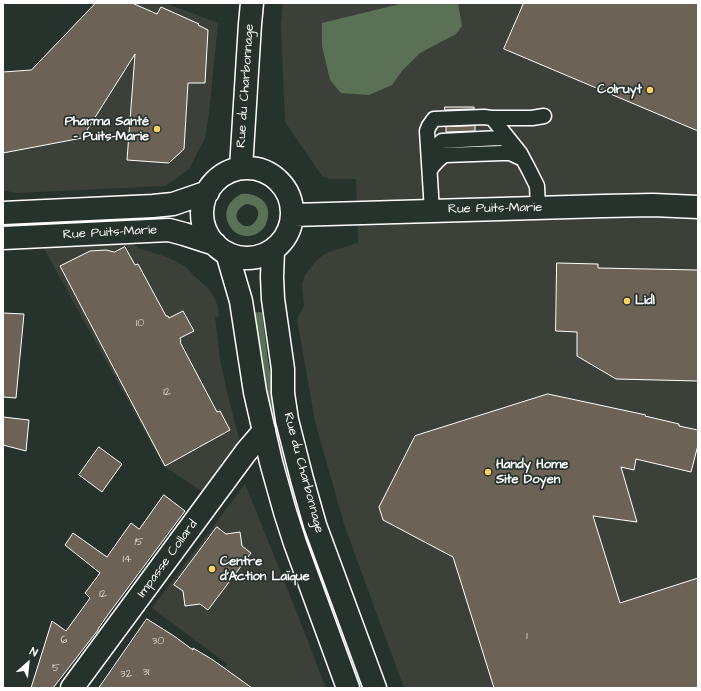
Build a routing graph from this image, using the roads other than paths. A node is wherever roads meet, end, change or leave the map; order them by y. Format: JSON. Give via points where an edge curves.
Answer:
{"nodes":[{"id":1,"x":252,"y":3,"type":"edge"},
{"id":2,"x":544,"y":116,"type":"dead end"},
{"id":3,"x":495,"y":122,"type":"junction"},
{"id":4,"x":510,"y":142,"type":"junction"},
{"id":5,"x":429,"y":155,"type":"junction"},
{"id":6,"x":523,"y":159,"type":"junction"},
{"id":7,"x":241,"y":168,"type":"junction"},
{"id":8,"x":430,"y":170,"type":"junction"},
{"id":9,"x":208,"y":192,"type":"junction"},
{"id":10,"x":698,"y":207,"type":"edge"},
{"id":11,"x":538,"y":208,"type":"junction"},
{"id":12,"x":432,"y":211,"type":"junction"},
{"id":13,"x":3,"y":213,"type":"edge"},
{"id":14,"x":292,"y":215,"type":"junction"},
{"id":15,"x":3,"y":238,"type":"edge"},
{"id":16,"x":221,"y":249,"type":"junction"},
{"id":17,"x":273,"y":250,"type":"junction"},
{"id":18,"x":264,"y":431,"type":"junction"},
{"id":19,"x":72,"y":688,"type":"edge"},
{"id":20,"x":348,"y":688,"type":"edge"},
{"id":21,"x":375,"y":688,"type":"edge"}],
"edges":[{"from":1,"to":7,"type":"main road","name":"Rue du Charbonnage"},
{"from":2,"to":3,"type":"lane"},
{"from":3,"to":4,"type":"lane"},
{"from":3,"to":5,"type":"lane","via":[[484,125],[438,127],[428,139]]},
{"from":4,"to":5,"type":"lane","via":[[499,138],[442,141]]},
{"from":4,"to":6,"type":"lane"},
{"from":5,"to":8,"type":"lane"},
{"from":6,"to":8,"type":"lane","via":[[510,153],[445,155]]},
{"from":6,"to":11,"type":"lane","via":[[536,186]]},
{"from":7,"to":9,"type":"main road","name":"Rue du Charbonnage","via":[[216,181]]},
{"from":7,"to":14,"type":"main road","via":[[267,172],[278,180],[289,196]]},
{"from":8,"to":12,"type":"lane"},
{"from":9,"to":13,"type":"main road","name":"Rue Puits-Marie","via":[[173,204]]},
{"from":9,"to":16,"type":"main road","name":"Rue du Charbonnage","via":[[203,205],[204,226]]},
{"from":10,"to":11,"type":"main road","name":"Rue Puits-Marie","via":[[653,205]]},
{"from":11,"to":12,"type":"main road","name":"Rue Puits-Marie"},
{"from":12,"to":14,"type":"main road","name":"Rue Puits-Marie"},
{"from":14,"to":17,"type":"main road","via":[[287,235]]},
{"from":15,"to":16,"type":"main road","name":"Rue Puits-Marie","via":[[169,230]]},
{"from":16,"to":17,"type":"main road","via":[[242,258],[258,257]]},
{"from":16,"to":18,"type":"main road","name":"Rue du Charbonnage","via":[[242,301],[250,362]]},
{"from":17,"to":21,"type":"main road","name":"Rue du Charbonnage","via":[[273,299],[287,420],[315,524]]},
{"from":18,"to":19,"type":"main road","name":"Impasse Collard"},
{"from":18,"to":20,"type":"main road","name":"Rue du Charbonnage","via":[[295,543]]}]}
